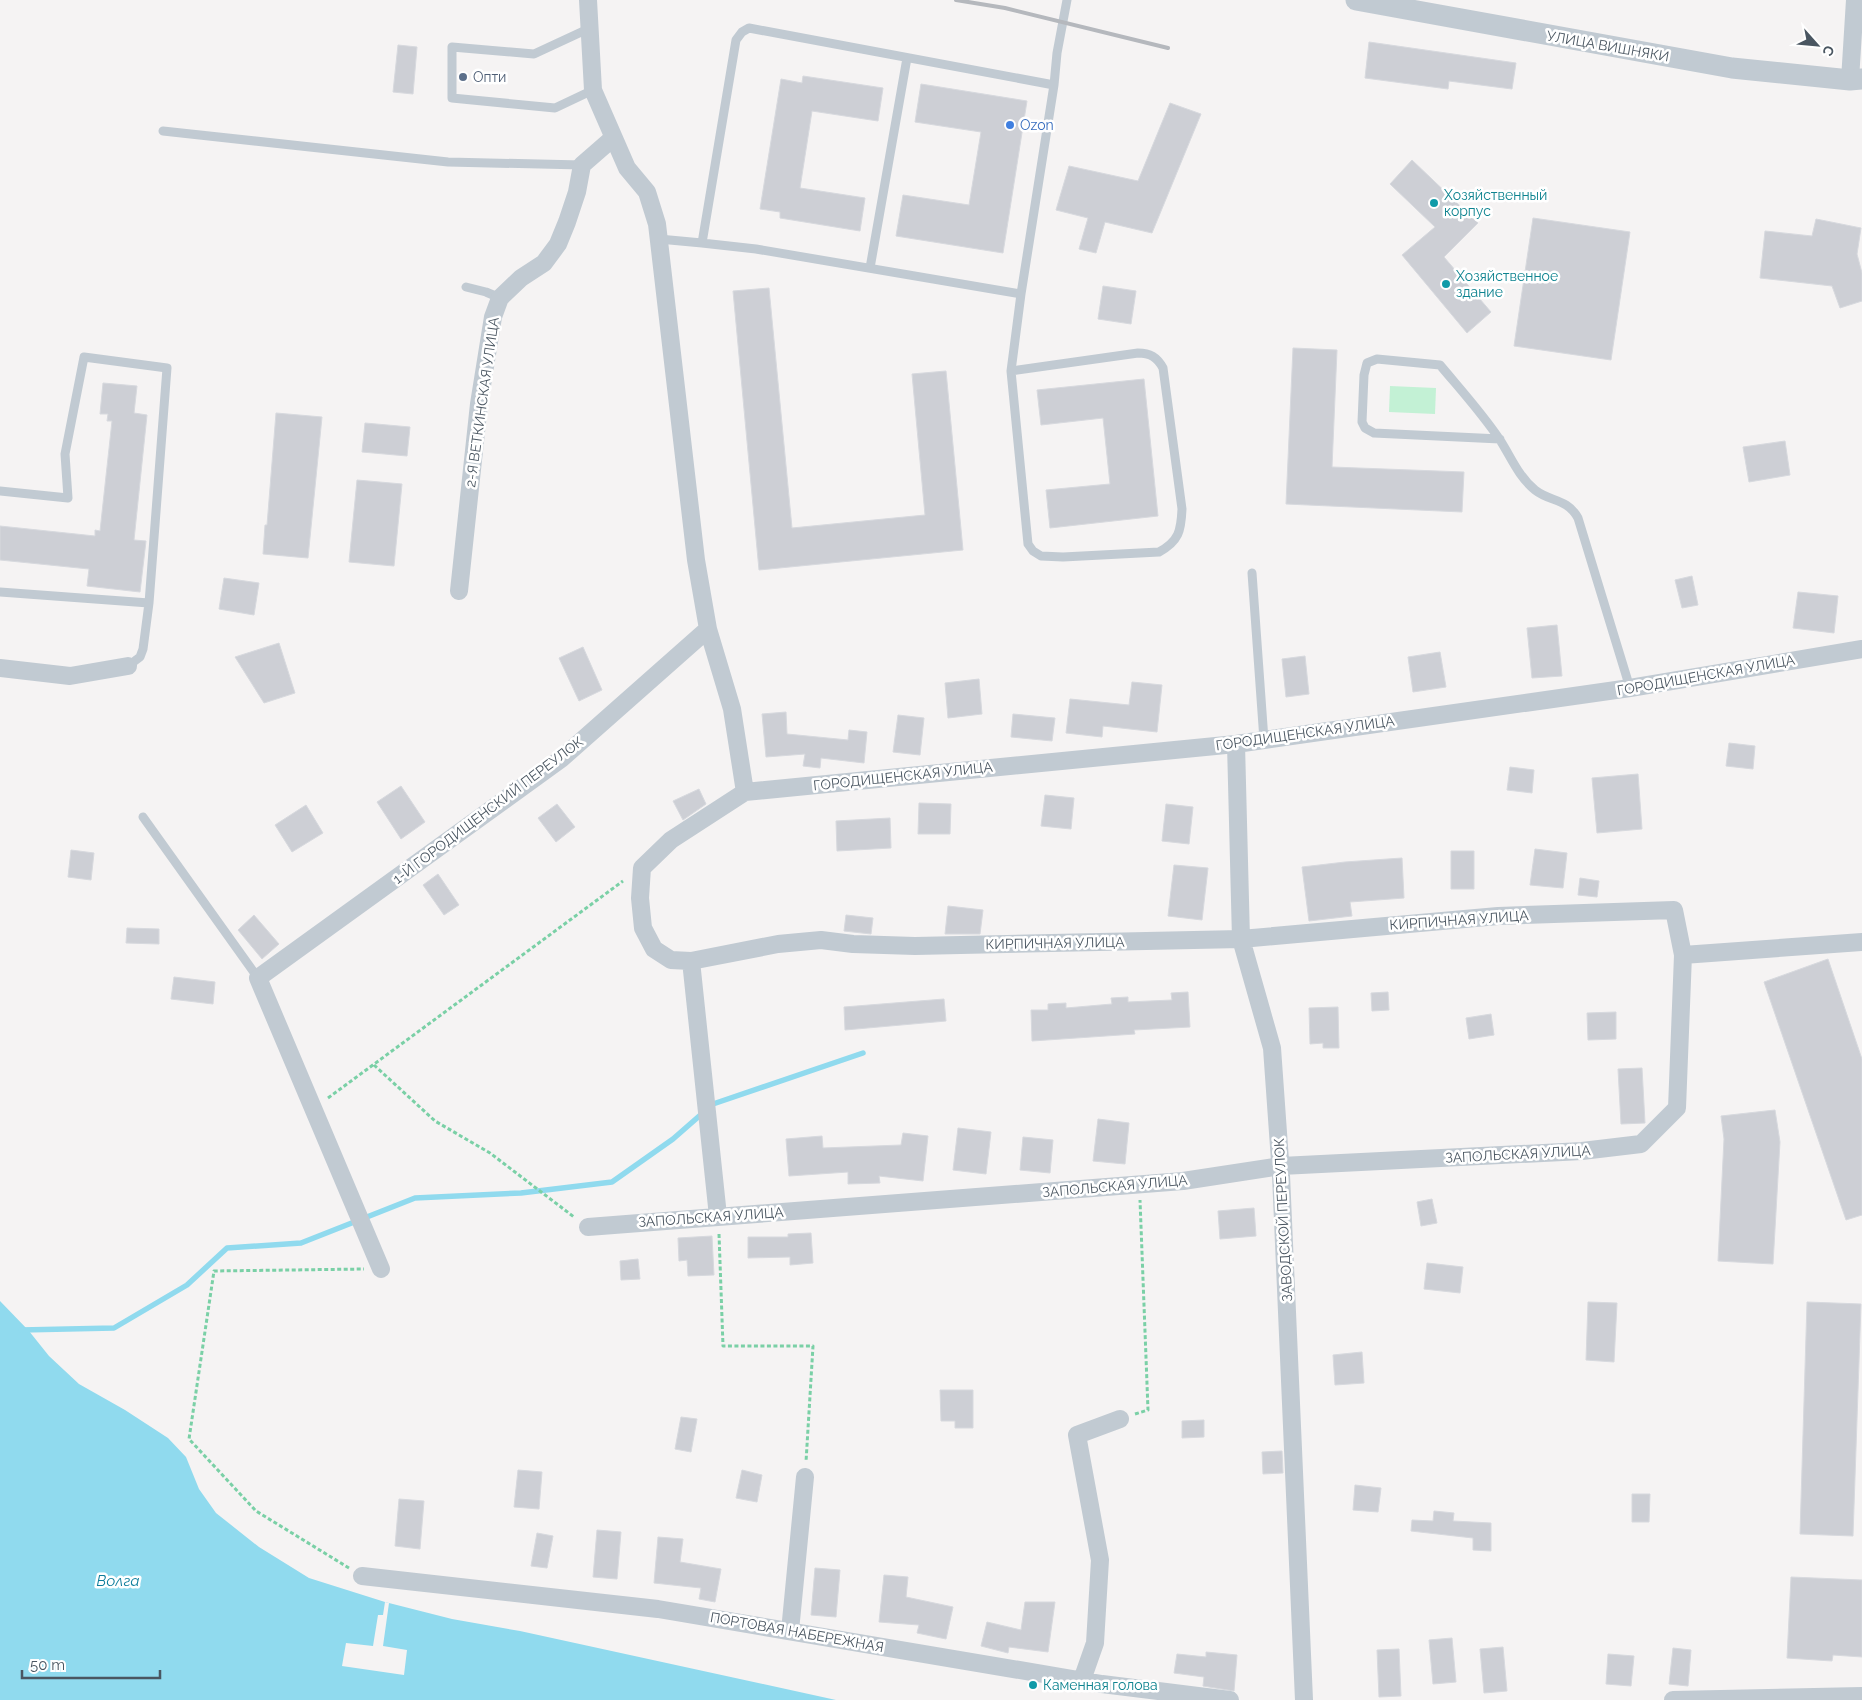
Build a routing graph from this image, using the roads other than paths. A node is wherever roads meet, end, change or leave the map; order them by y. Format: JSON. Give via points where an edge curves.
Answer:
{"nodes":[{"id":1,"x":588,"y":0,"type":"edge"},
{"id":2,"x":1067,"y":0,"type":"edge"},
{"id":3,"x":1356,"y":0,"type":"edge"},
{"id":4,"x":1855,"y":0,"type":"edge"},
{"id":5,"x":590,"y":28,"type":"junction"},
{"id":6,"x":907,"y":58,"type":"junction"},
{"id":7,"x":1856,"y":80,"type":"edge"},
{"id":8,"x":1054,"y":85,"type":"junction"},
{"id":9,"x":593,"y":90,"type":"junction"},
{"id":10,"x":164,"y":131,"type":"dead end"},
{"id":11,"x":613,"y":138,"type":"junction"},
{"id":12,"x":582,"y":165,"type":"junction"},
{"id":13,"x":659,"y":239,"type":"junction"},
{"id":14,"x":702,"y":243,"type":"junction"},
{"id":15,"x":870,"y":268,"type":"junction"},
{"id":16,"x":466,"y":287,"type":"dead end"},
{"id":17,"x":1021,"y":294,"type":"junction"},
{"id":18,"x":500,"y":298,"type":"junction"},
{"id":19,"x":1011,"y":371,"type":"junction"},
{"id":20,"x":1500,"y":439,"type":"junction"},
{"id":21,"x":0,"y":491,"type":"edge"},
{"id":22,"x":1252,"y":572,"type":"dead end"},
{"id":23,"x":459,"y":591,"type":"dead end"},
{"id":24,"x":0,"y":592,"type":"edge"},
{"id":25,"x":149,"y":603,"type":"junction"},
{"id":26,"x":708,"y":629,"type":"junction"},
{"id":27,"x":1862,"y":649,"type":"edge"},
{"id":28,"x":128,"y":666,"type":"joint"},
{"id":29,"x":0,"y":668,"type":"edge"},
{"id":30,"x":1630,"y":688,"type":"junction"},
{"id":31,"x":1264,"y":740,"type":"junction"},
{"id":32,"x":1236,"y":744,"type":"junction"},
{"id":33,"x":745,"y":792,"type":"junction"},
{"id":34,"x":143,"y":817,"type":"dead end"},
{"id":35,"x":1241,"y":939,"type":"junction"},
{"id":36,"x":1862,"y":942,"type":"edge"},
{"id":37,"x":1683,"y":956,"type":"junction"},
{"id":38,"x":691,"y":961,"type":"junction"},
{"id":39,"x":258,"y":978,"type":"junction"},
{"id":40,"x":1281,"y":1166,"type":"junction"},
{"id":41,"x":718,"y":1216,"type":"junction"},
{"id":42,"x":588,"y":1227,"type":"road end"},
{"id":43,"x":381,"y":1269,"type":"road end"},
{"id":44,"x":1120,"y":1419,"type":"road end"},
{"id":45,"x":805,"y":1477,"type":"road end"},
{"id":46,"x":362,"y":1576,"type":"road end"},
{"id":47,"x":790,"y":1631,"type":"junction"},
{"id":48,"x":1082,"y":1680,"type":"junction"},
{"id":49,"x":1862,"y":1696,"type":"edge"},
{"id":50,"x":1230,"y":1700,"type":"edge"},
{"id":51,"x":1304,"y":1700,"type":"edge"},
{"id":52,"x":1673,"y":1700,"type":"edge"}],
"edges":[{"from":1,"to":5,"type":"street"},
{"from":2,"to":8,"type":"lane"},
{"from":3,"to":7,"type":"street","name":"УЛИЦА ВИШНЯКИ","via":[[1732,68]]},
{"from":4,"to":7,"type":"street"},
{"from":5,"to":9,"type":"street"},
{"from":5,"to":9,"type":"lane","via":[[534,54],[452,47],[452,98],[555,108]]},
{"from":6,"to":8,"type":"lane"},
{"from":6,"to":14,"type":"lane","via":[[749,28],[742,32],[736,40]]},
{"from":6,"to":15,"type":"lane"},
{"from":8,"to":17,"type":"lane"},
{"from":9,"to":11,"type":"street"},
{"from":10,"to":12,"type":"lane","via":[[448,162]]},
{"from":11,"to":12,"type":"street"},
{"from":11,"to":13,"type":"street","via":[[627,168],[647,192],[658,224]]},
{"from":12,"to":18,"type":"street","name":"2-Я ВЕТКИНСКАЯ УЛИЦА","via":[[577,192],[558,244],[544,264],[521,278]]},
{"from":13,"to":14,"type":"lane"},
{"from":13,"to":26,"type":"street","via":[[696,560]]},
{"from":14,"to":15,"type":"lane"},
{"from":15,"to":17,"type":"lane"},
{"from":16,"to":18,"type":"lane"},
{"from":17,"to":19,"type":"lane"},
{"from":18,"to":23,"type":"street","name":"2-Я ВЕТКИНСКАЯ УЛИЦА","via":[[492,317],[479,404]]},
{"from":19,"to":19,"type":"lane","via":[[1028,544],[1033,551],[1041,556],[1063,557],[1159,552],[1170,546],[1178,536],[1182,509],[1163,368],[1159,360],[1138,353]]},
{"from":20,"to":20,"type":"lane","via":[[1440,364],[1377,359],[1367,364],[1362,422],[1365,428],[1374,433]]},
{"from":20,"to":30,"type":"lane","via":[[1521,477],[1536,491],[1574,509]]},
{"from":21,"to":25,"type":"lane","via":[[68,498],[65,454],[84,357],[167,368]]},
{"from":22,"to":31,"type":"lane"},
{"from":24,"to":25,"type":"lane"},
{"from":25,"to":28,"type":"lane","via":[[143,649],[140,657]]},
{"from":26,"to":33,"type":"street","via":[[732,709]]},
{"from":26,"to":39,"type":"street","name":"1-Й ГОРОДИЩЕНСКИЙ ПЕРЕУЛОК","via":[[561,759]]},
{"from":27,"to":30,"type":"street","name":"ГОРОДИЩЕНСКАЯ УЛИЦА"},
{"from":28,"to":29,"type":"street","via":[[70,676]]},
{"from":30,"to":31,"type":"street","name":"ГОРОДИЩЕНСКАЯ УЛИЦА"},
{"from":31,"to":32,"type":"street","name":"ГОРОДИЩЕНСКАЯ УЛИЦА"},
{"from":32,"to":33,"type":"street","name":"ГОРОДИЩЕНСКАЯ УЛИЦА"},
{"from":32,"to":35,"type":"street","name":"ЗАВОДСКОЙ ПЕРЕУЛОК"},
{"from":33,"to":38,"type":"street","name":"КИРПИЧНАЯ УЛИЦА","via":[[671,840],[642,868],[642,928],[654,949],[671,960]]},
{"from":34,"to":39,"type":"lane"},
{"from":35,"to":37,"type":"street","name":"КИРПИЧНАЯ УЛИЦА","via":[[1498,916],[1674,910]]},
{"from":35,"to":38,"type":"street","name":"КИРПИЧНАЯ УЛИЦА","via":[[915,946],[821,940],[778,944]]},
{"from":35,"to":40,"type":"street","name":"ЗАВОДСКОЙ ПЕРЕУЛОК","via":[[1272,1048]]},
{"from":36,"to":37,"type":"street"},
{"from":37,"to":40,"type":"street","name":"ЗАПОЛЬСКАЯ УЛИЦА","via":[[1677,1108],[1641,1144],[1582,1151]]},
{"from":38,"to":41,"type":"street"},
{"from":39,"to":43,"type":"street"},
{"from":40,"to":41,"type":"street","name":"ЗАПОЛЬСКАЯ УЛИЦА","via":[[1140,1185]]},
{"from":40,"to":51,"type":"street","name":"ЗАВОДСКОЙ ПЕРЕУЛОК"},
{"from":41,"to":42,"type":"street","name":"ЗАПОЛЬСКАЯ УЛИЦА"},
{"from":44,"to":48,"type":"street","via":[[1077,1435],[1100,1560],[1095,1643]]},
{"from":45,"to":47,"type":"street"},
{"from":46,"to":47,"type":"street","name":"ПОРТОВАЯ НАБЕРЕЖНАЯ","via":[[658,1609]]},
{"from":47,"to":48,"type":"street","name":"ПОРТОВАЯ НАБЕРЕЖНАЯ"},
{"from":48,"to":50,"type":"street","name":"ПОРТОВАЯ НАБЕРЕЖНАЯ"},
{"from":49,"to":52,"type":"street"}]}
